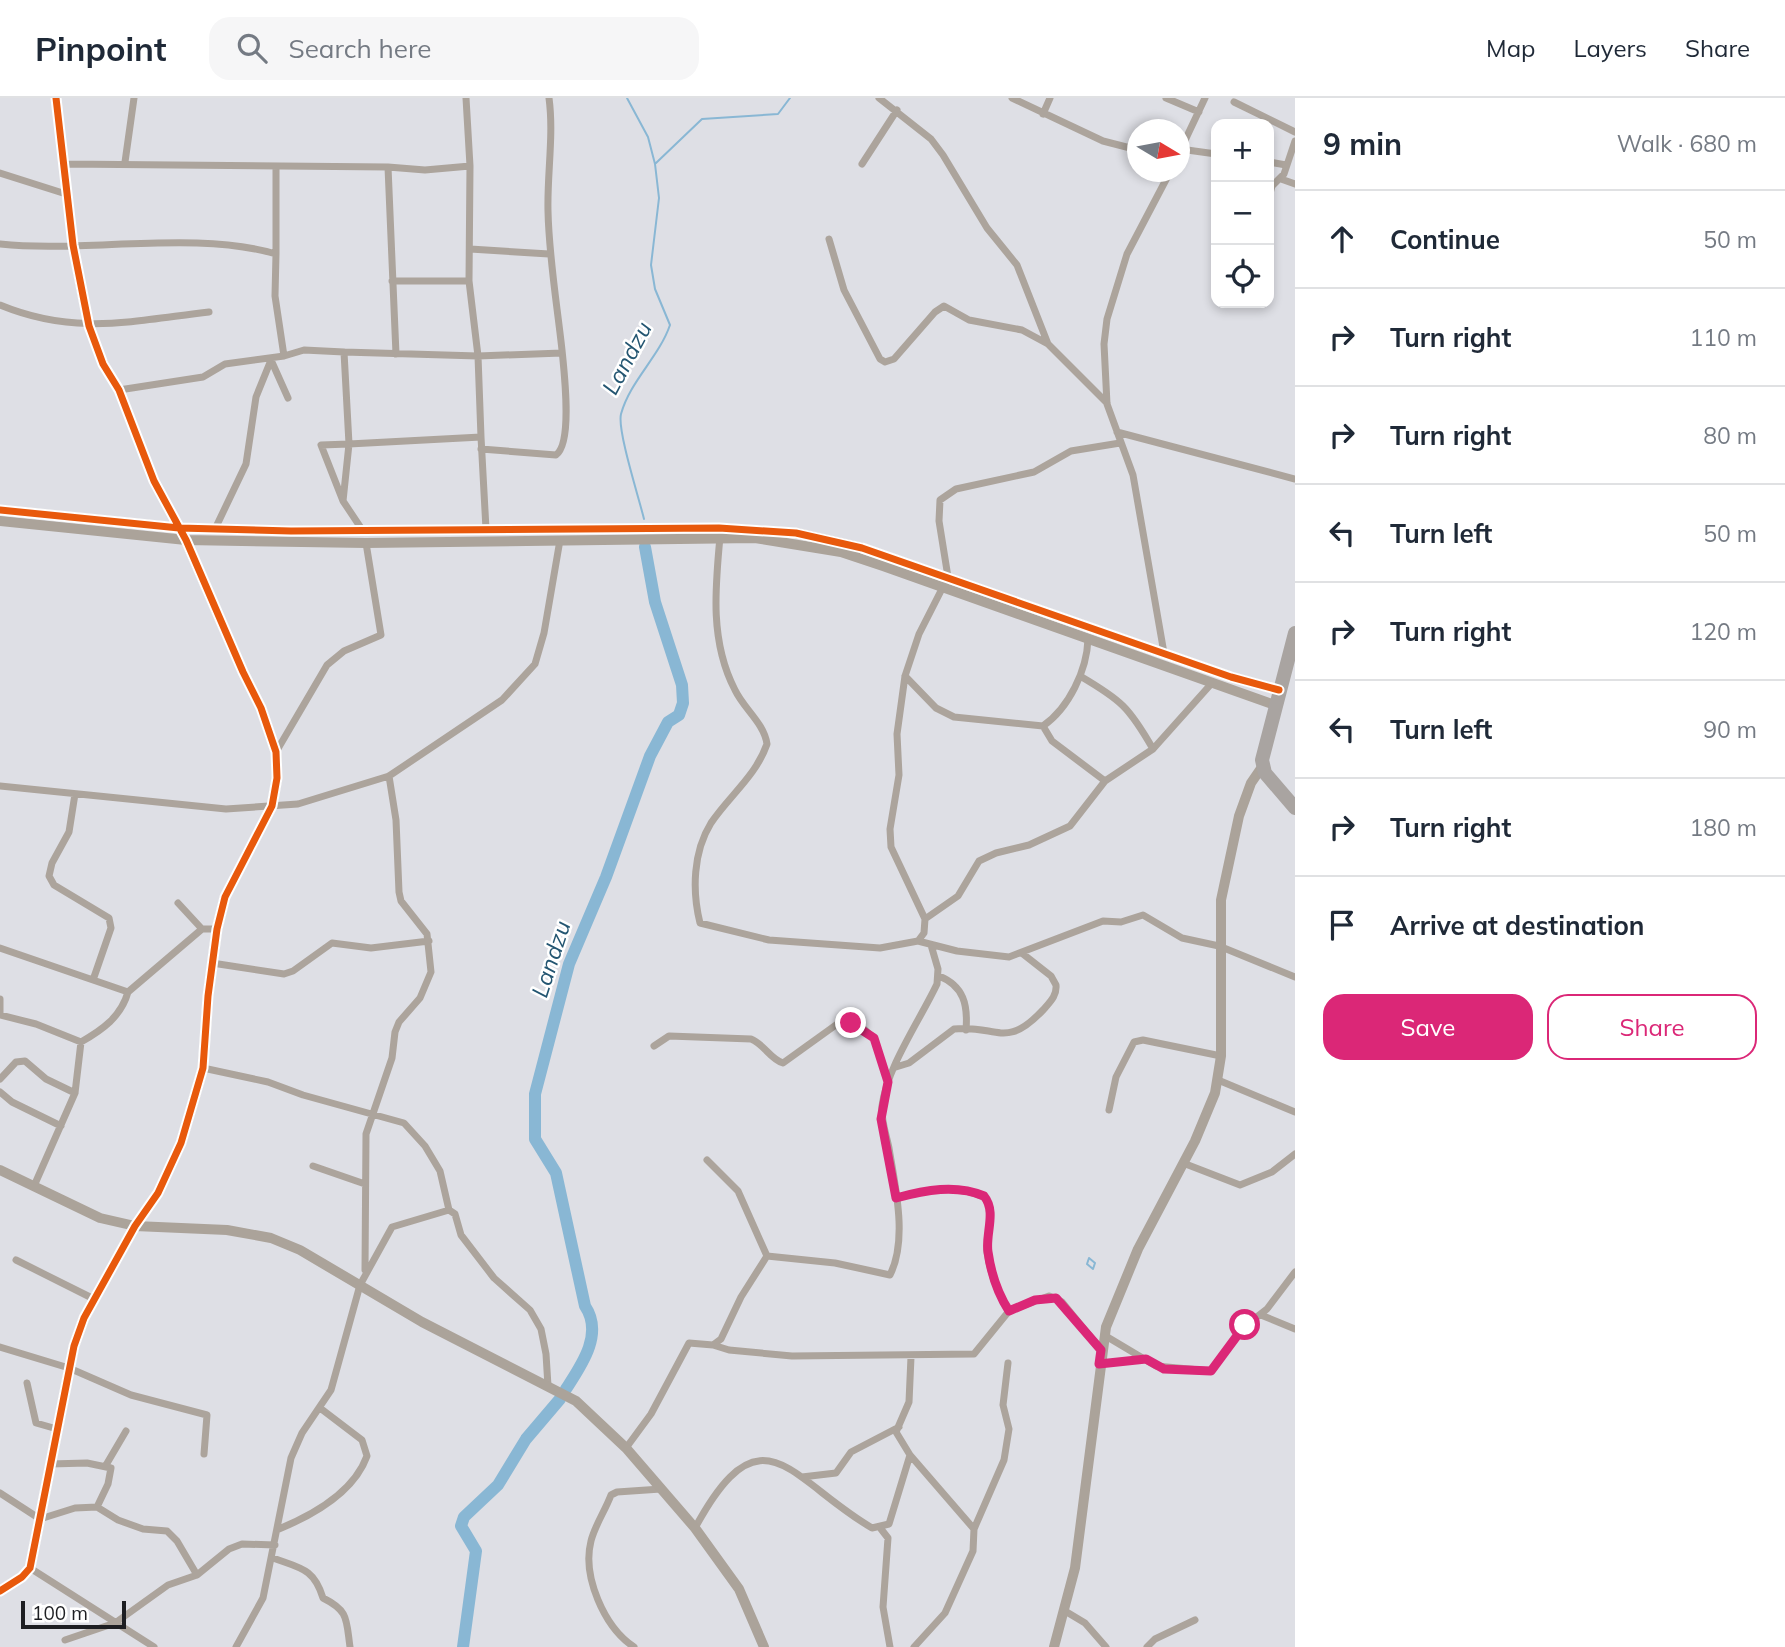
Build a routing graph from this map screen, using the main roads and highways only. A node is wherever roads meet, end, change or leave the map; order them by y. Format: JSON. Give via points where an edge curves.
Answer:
{"nodes":[{"id":1,"x":1295,"y":633,"type":"edge"},
{"id":2,"x":1293,"y":802,"type":"edge"}],
"edges":[{"from":1,"to":2,"type":"highway","via":[[1262,767],[1274,786]]}]}
